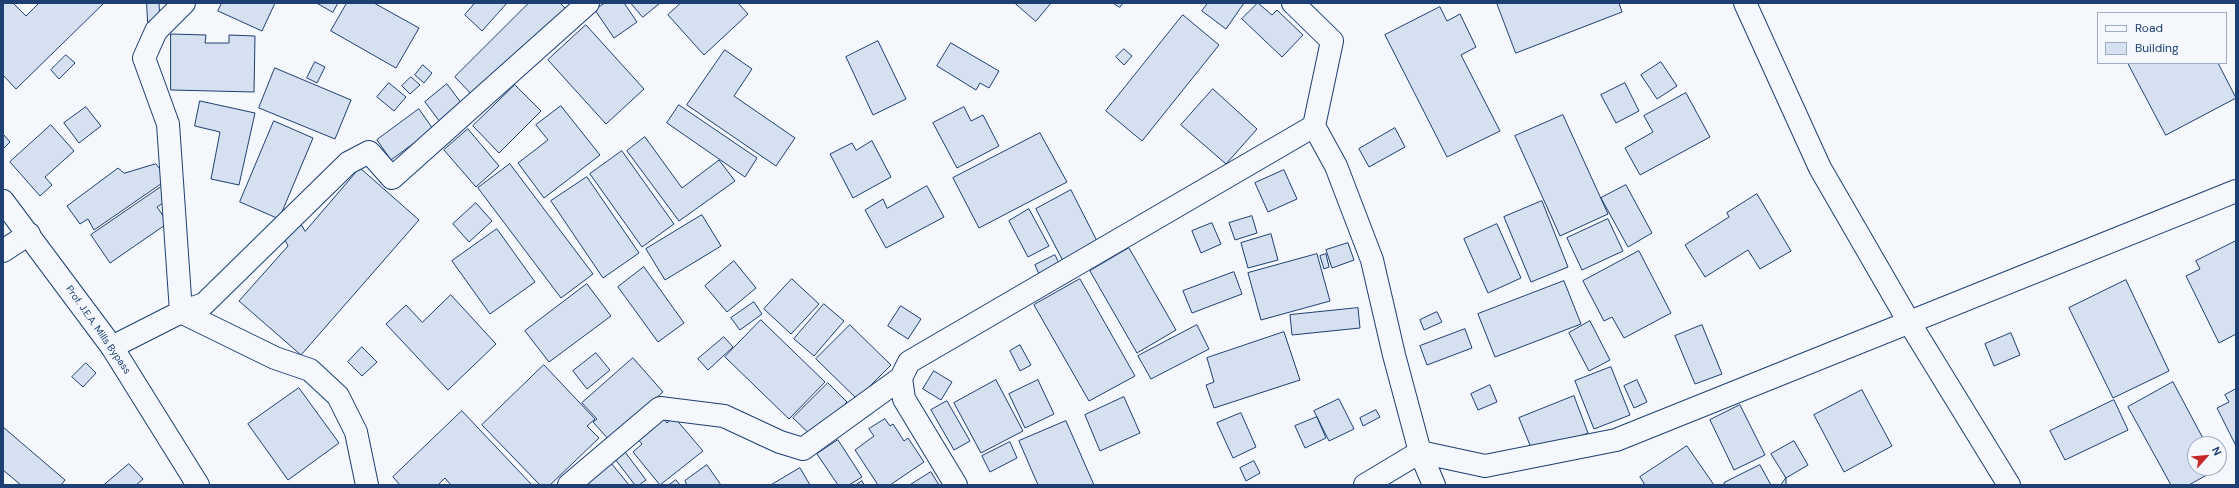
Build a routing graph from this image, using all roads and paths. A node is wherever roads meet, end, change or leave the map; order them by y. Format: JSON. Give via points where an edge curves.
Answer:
{"nodes":[{"id":1,"x":184,"y":3,"type":"edge"},
{"id":2,"x":588,"y":3,"type":"edge"},
{"id":3,"x":1293,"y":3,"type":"edge"},
{"id":4,"x":1745,"y":3,"type":"edge"},
{"id":5,"x":1314,"y":126,"type":"junction"},
{"id":6,"x":2236,"y":191,"type":"edge"},
{"id":7,"x":3,"y":201,"type":"edge"},
{"id":8,"x":29,"y":234,"type":"junction"},
{"id":9,"x":3,"y":251,"type":"edge"},
{"id":10,"x":181,"y":312,"type":"junction"},
{"id":11,"x":1909,"y":322,"type":"junction"},
{"id":12,"x":112,"y":347,"type":"junction"},
{"id":13,"x":901,"y":378,"type":"junction"},
{"id":14,"x":1420,"y":452,"type":"junction"},
{"id":15,"x":198,"y":485,"type":"edge"},
{"id":16,"x":367,"y":485,"type":"edge"},
{"id":17,"x":569,"y":485,"type":"edge"},
{"id":18,"x":956,"y":485,"type":"edge"},
{"id":19,"x":1365,"y":485,"type":"edge"},
{"id":20,"x":1434,"y":485,"type":"edge"},
{"id":21,"x":2009,"y":485,"type":"edge"}],
"edges":[{"from":1,"to":10,"type":"street","via":[[156,31],[144,58],[168,124]]},
{"from":2,"to":10,"type":"street","via":[[392,178],[369,152],[348,164],[204,304]]},
{"from":3,"to":5,"type":"street","via":[[1332,41]]},
{"from":4,"to":11,"type":"street","via":[[1820,168]]},
{"from":5,"to":13,"type":"street","via":[[909,362]]},
{"from":5,"to":14,"type":"street","via":[[1336,166],[1372,260]]},
{"from":6,"to":11,"type":"street"},
{"from":7,"to":8,"type":"street","name":"Prof. J.E.A. Mills Bypass"},
{"from":8,"to":9,"type":"street"},
{"from":8,"to":12,"type":"street","name":"Prof. J.E.A. Mills Bypass"},
{"from":10,"to":12,"type":"street"},
{"from":10,"to":16,"type":"street","via":[[275,358],[310,370],[338,396],[356,432]]},
{"from":11,"to":14,"type":"street","via":[[1616,440],[1485,466]]},
{"from":11,"to":21,"type":"street"},
{"from":12,"to":15,"type":"street","name":"Prof. J.E.A. Mills Bypass"},
{"from":13,"to":17,"type":"street","via":[[803,449],[780,442],[724,416],[660,408]]},
{"from":13,"to":18,"type":"street","via":[[904,399]]},
{"from":14,"to":19,"type":"street"},
{"from":14,"to":20,"type":"street"}]}
